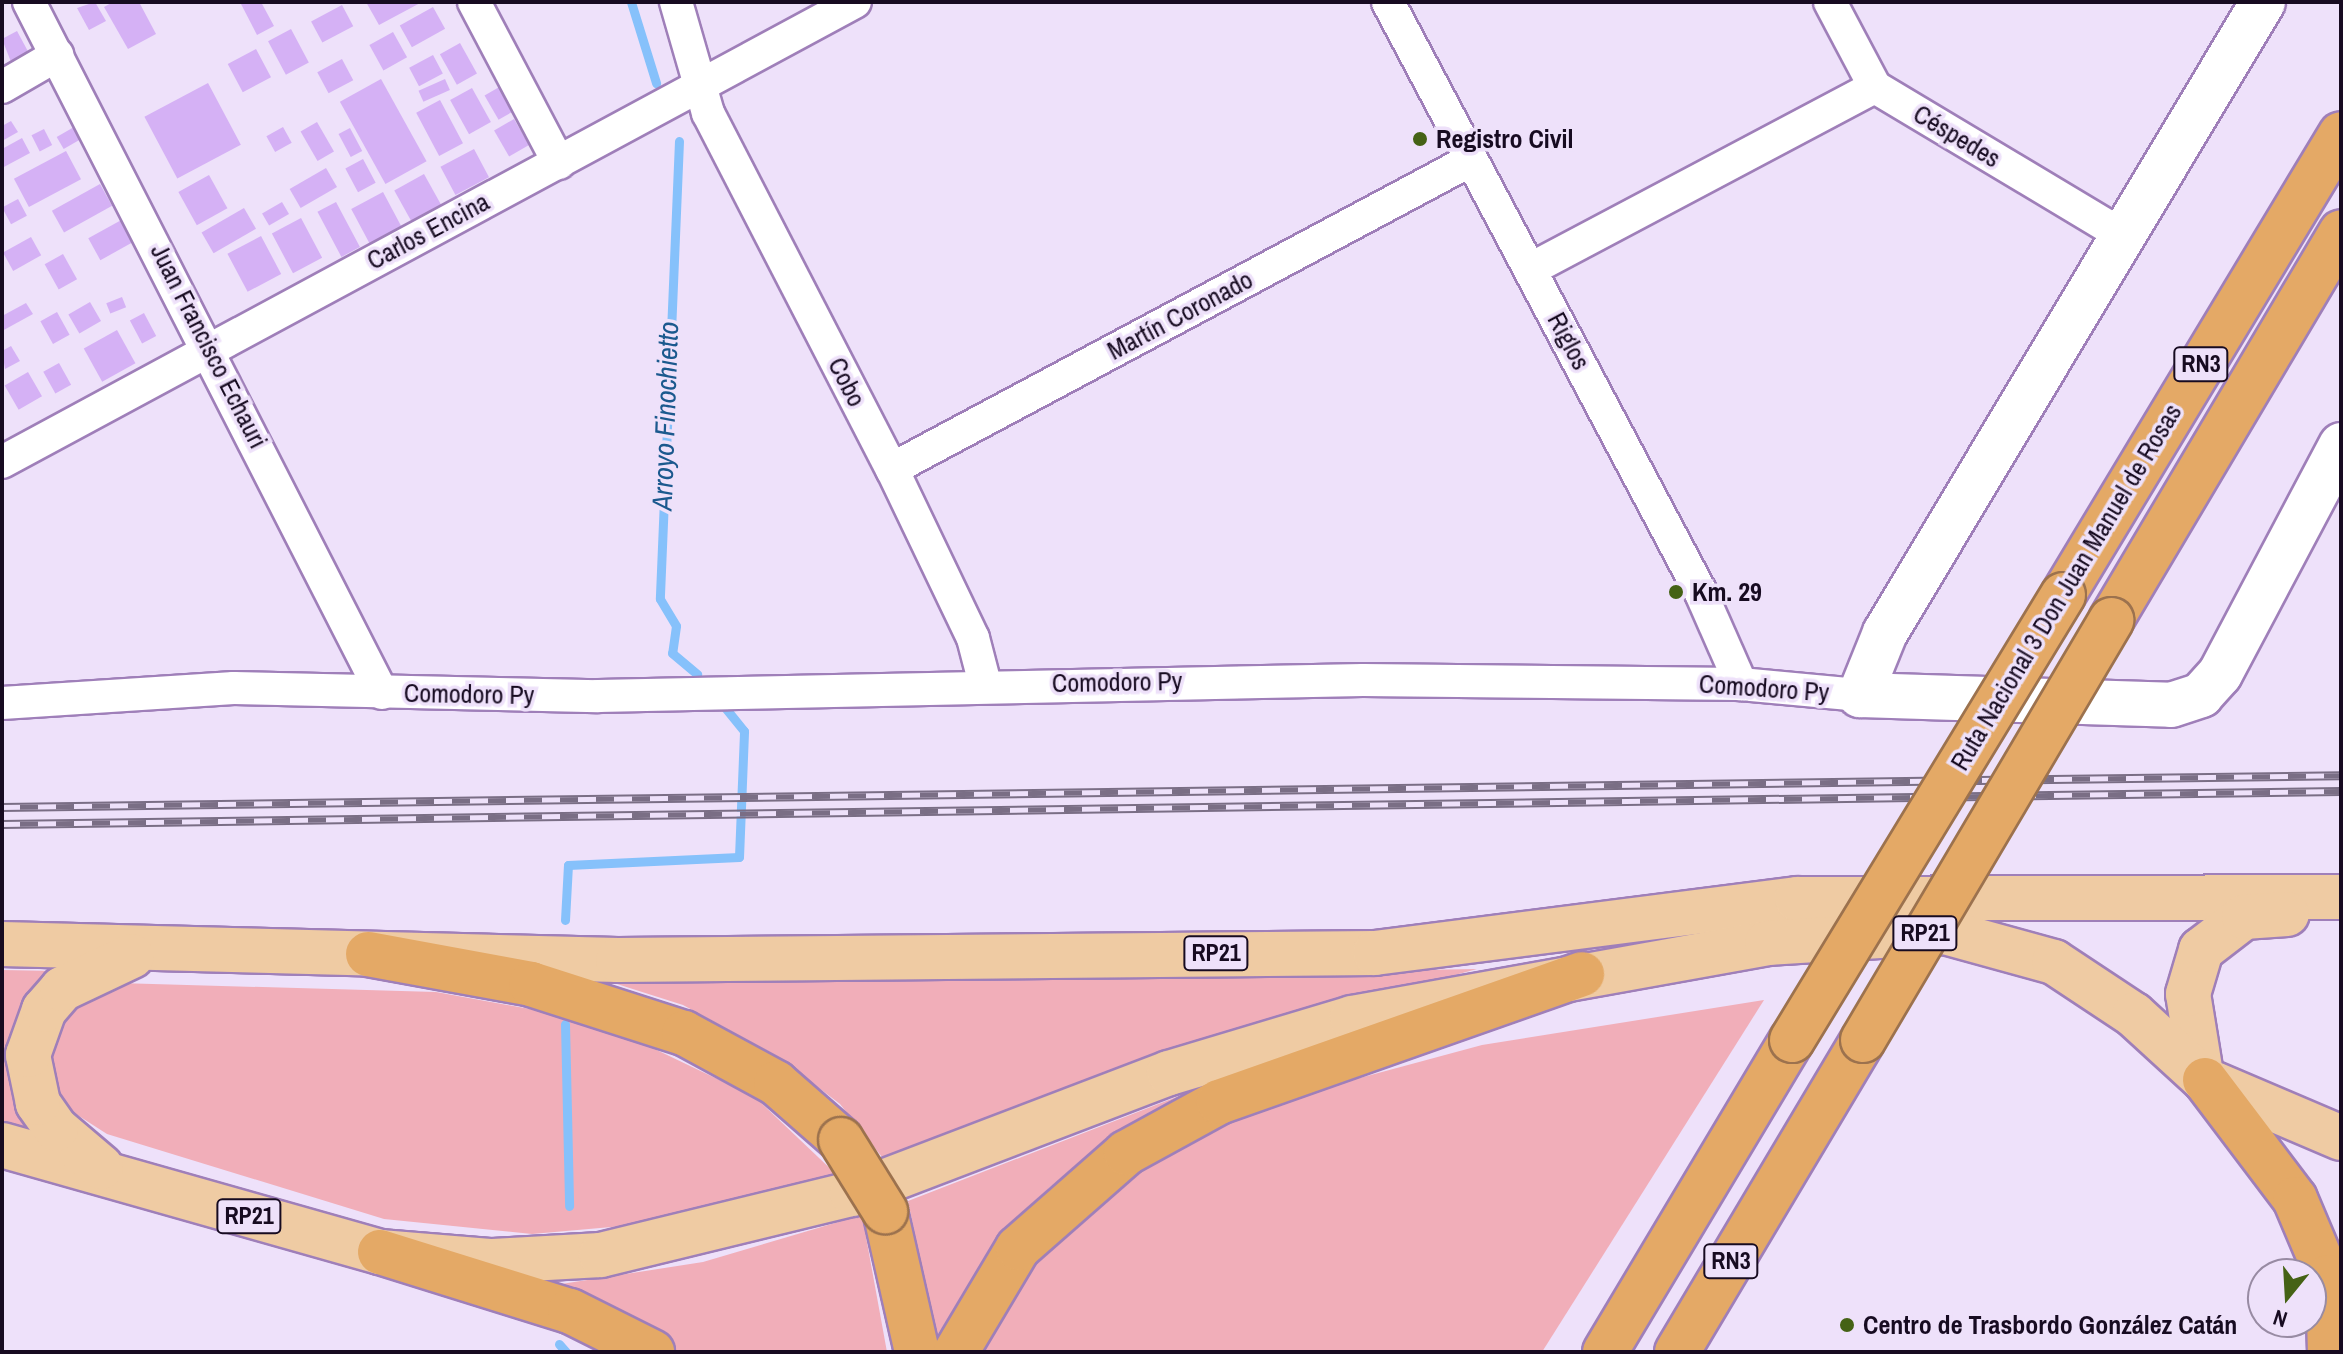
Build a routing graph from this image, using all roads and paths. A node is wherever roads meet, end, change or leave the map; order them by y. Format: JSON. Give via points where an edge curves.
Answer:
{"nodes":[{"id":1,"x":29,"y":2,"type":"edge"},
{"id":2,"x":474,"y":2,"type":"edge"},
{"id":3,"x":676,"y":2,"type":"edge"},
{"id":4,"x":855,"y":2,"type":"edge"},
{"id":5,"x":1388,"y":2,"type":"edge"},
{"id":6,"x":1830,"y":2,"type":"edge"},
{"id":7,"x":2263,"y":2,"type":"edge"},
{"id":8,"x":57,"y":55,"type":"junction"},
{"id":9,"x":696,"y":86,"type":"junction"},
{"id":10,"x":2,"y":87,"type":"edge"},
{"id":11,"x":1875,"y":87,"type":"junction"},
{"id":12,"x":2341,"y":134,"type":"edge"},
{"id":13,"x":1469,"y":161,"type":"junction"},
{"id":14,"x":559,"y":163,"type":"junction"},
{"id":15,"x":2341,"y":232,"type":"edge"},
{"id":16,"x":2122,"y":235,"type":"junction"},
{"id":17,"x":1531,"y":269,"type":"junction"},
{"id":18,"x":211,"y":346,"type":"junction"},
{"id":19,"x":2341,"y":445,"type":"edge"},
{"id":20,"x":2,"y":462,"type":"edge"},
{"id":21,"x":892,"y":469,"type":"junction"},
{"id":22,"x":985,"y":684,"type":"junction"},
{"id":23,"x":1741,"y":684,"type":"junction"},
{"id":24,"x":382,"y":693,"type":"junction"},
{"id":25,"x":1860,"y":695,"type":"junction"},
{"id":26,"x":2,"y":703,"type":"edge"},
{"id":27,"x":2341,"y":897,"type":"edge"},
{"id":28,"x":2341,"y":915,"type":"edge"},
{"id":29,"x":2,"y":944,"type":"edge"},
{"id":30,"x":178,"y":949,"type":"junction"},
{"id":31,"x":368,"y":954,"type":"junction"},
{"id":32,"x":1582,"y":974,"type":"junction"},
{"id":33,"x":2203,"y":1077,"type":"junction"},
{"id":34,"x":2341,"y":1138,"type":"edge"},
{"id":35,"x":2,"y":1145,"type":"edge"},
{"id":36,"x":1785,"y":1170,"type":"junction"},
{"id":37,"x":119,"y":1179,"type":"junction"},
{"id":38,"x":1696,"y":1196,"type":"junction"},
{"id":39,"x":380,"y":1252,"type":"junction"},
{"id":40,"x":652,"y":1352,"type":"edge"},
{"id":41,"x":917,"y":1352,"type":"edge"},
{"id":42,"x":956,"y":1352,"type":"edge"},
{"id":43,"x":1573,"y":1352,"type":"edge"},
{"id":44,"x":1605,"y":1352,"type":"edge"},
{"id":45,"x":1677,"y":1352,"type":"edge"},
{"id":46,"x":1714,"y":1352,"type":"edge"},
{"id":47,"x":2330,"y":1352,"type":"edge"}],
"edges":[{"from":1,"to":8,"type":"street","name":"Juan Francisco Echauri"},
{"from":2,"to":14,"type":"street"},
{"from":3,"to":9,"type":"street","name":"Cobo"},
{"from":4,"to":9,"type":"street","name":"Carlos Encina"},
{"from":5,"to":13,"type":"street","name":"Riglos"},
{"from":6,"to":11,"type":"street"},
{"from":7,"to":16,"type":"street"},
{"from":8,"to":10,"type":"street"},
{"from":8,"to":18,"type":"street","name":"Juan Francisco Echauri"},
{"from":9,"to":14,"type":"street","name":"Carlos Encina"},
{"from":9,"to":21,"type":"street","name":"Cobo"},
{"from":11,"to":16,"type":"street","name":"Céspedes"},
{"from":11,"to":17,"type":"street"},
{"from":12,"to":38,"type":"highway","name":"Ruta Nacional 3 Don Juan Manuel de Rosas","number":"RN3","bridge":true},
{"from":13,"to":17,"type":"street","name":"Riglos"},
{"from":13,"to":21,"type":"street","name":"Martín Coronado"},
{"from":14,"to":18,"type":"street","name":"Carlos Encina"},
{"from":15,"to":36,"type":"highway","name":"Ruta Nacional 3 Don Juan Manuel de Rosas","number":"RN3","bridge":true},
{"from":16,"to":25,"type":"street","via":[[1885,633]]},
{"from":17,"to":23,"type":"street","name":"Riglos","via":[[1731,650]]},
{"from":18,"to":20,"type":"street","name":"Carlos Encina"},
{"from":18,"to":24,"type":"street","name":"Juan Francisco Echauri"},
{"from":19,"to":25,"type":"street","name":"Comodoro Py","via":[[2220,674],[2201,695],[2171,705]]},
{"from":21,"to":22,"type":"street","name":"Cobo","via":[[973,638]]},
{"from":22,"to":23,"type":"street","name":"Comodoro Py"},
{"from":22,"to":24,"type":"street","name":"Comodoro Py","via":[[598,696]]},
{"from":23,"to":25,"type":"street","name":"Comodoro Py"},
{"from":24,"to":26,"type":"street","name":"Comodoro Py","via":[[234,688]]},
{"from":27,"to":31,"type":"main road","number":"RP21","via":[[1797,899],[1375,953],[618,960]]},
{"from":28,"to":33,"type":"main road","via":[[2260,914],[2213,934],[2193,969],[2188,994]]},
{"from":29,"to":30,"type":"main road","number":"RP21"},
{"from":30,"to":31,"type":"main road","number":"RP21"},
{"from":30,"to":37,"type":"main road","via":[[88,971],[62,989],[33,1033],[29,1079],[38,1103],[56,1129]]},
{"from":31,"to":41,"type":"highway","bridge":true,"via":[[531,984],[684,1033],[776,1083],[841,1140],[885,1211]]},
{"from":32,"to":33,"type":"main road","number":"RP21","via":[[1767,943],[1976,936],[2054,962],[2095,986]]},
{"from":32,"to":39,"type":"main road","number":"RP21","via":[[1287,1035],[852,1194],[669,1243],[548,1260]]},
{"from":32,"to":42,"type":"highway","via":[[1219,1102],[1126,1153],[1018,1248]]},
{"from":33,"to":34,"type":"main road","number":"RP21"},
{"from":33,"to":47,"type":"highway","via":[[2295,1199],[2328,1277]]},
{"from":35,"to":37,"type":"main road","number":"RP21"},
{"from":36,"to":45,"type":"highway","number":"RN3"},
{"from":36,"to":46,"type":"highway"},
{"from":37,"to":39,"type":"main road","number":"RP21"},
{"from":38,"to":43,"type":"highway"},
{"from":38,"to":44,"type":"highway","number":"RN3"},
{"from":39,"to":40,"type":"highway","via":[[570,1311]]}]}
